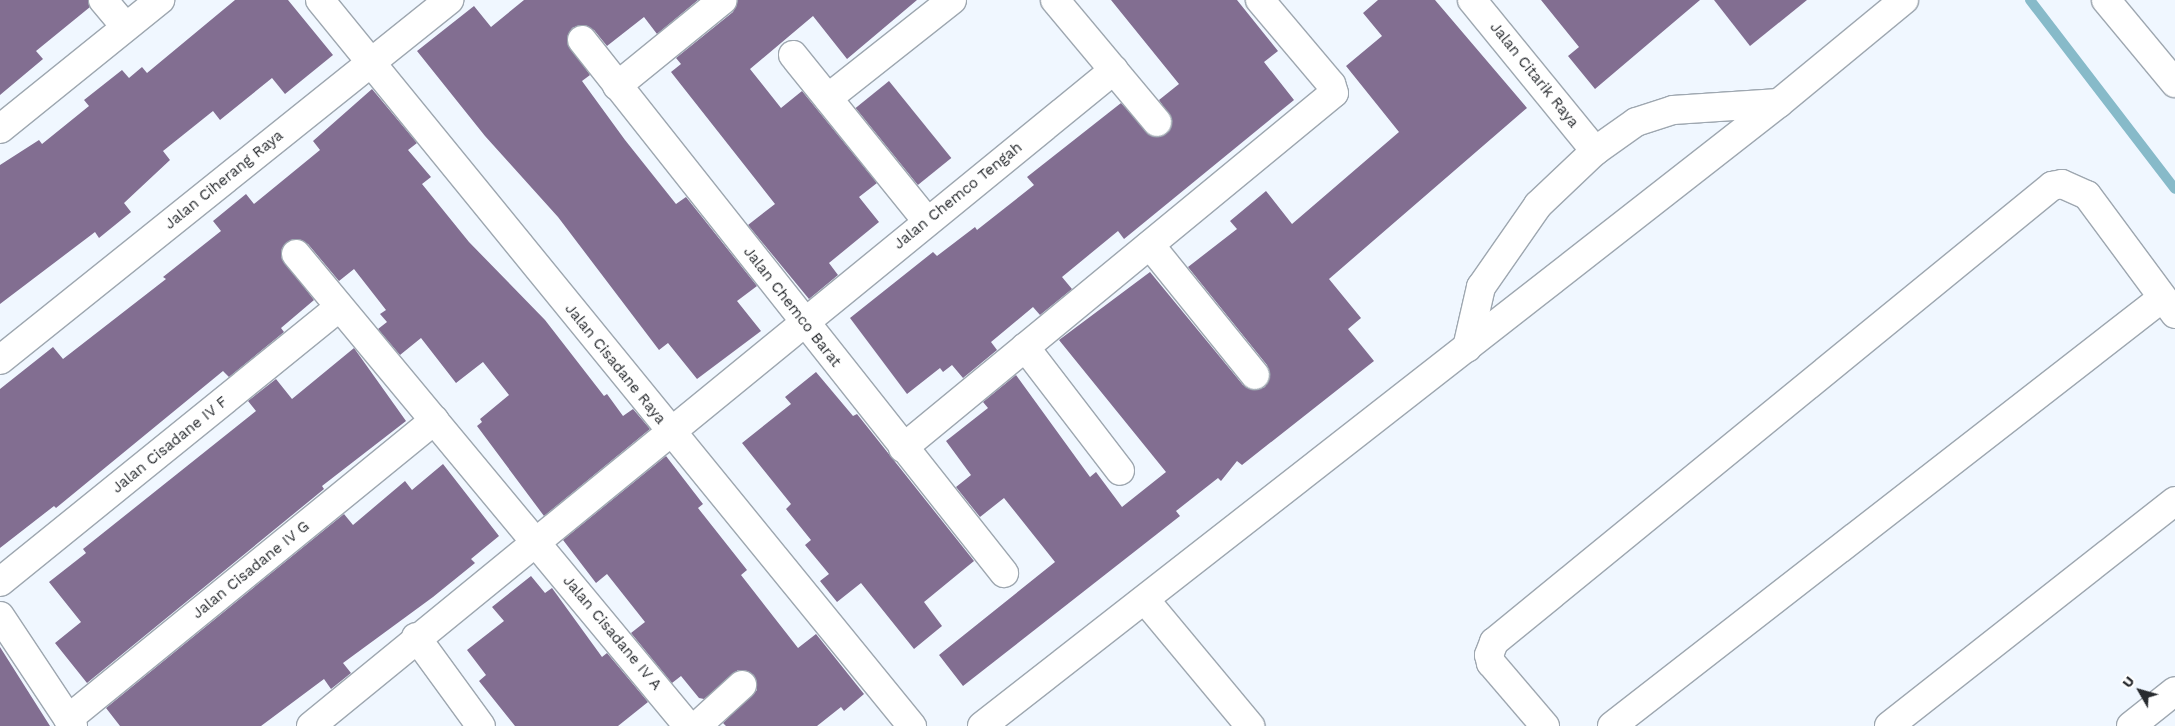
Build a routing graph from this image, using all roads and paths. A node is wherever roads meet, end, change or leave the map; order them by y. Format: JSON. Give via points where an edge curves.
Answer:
{"nodes":[{"id":1,"x":103,"y":0,"type":"edge"},
{"id":2,"x":160,"y":0,"type":"edge"},
{"id":3,"x":320,"y":0,"type":"edge"},
{"id":4,"x":449,"y":0,"type":"edge"},
{"id":5,"x":723,"y":0,"type":"edge"},
{"id":6,"x":952,"y":0,"type":"edge"},
{"id":7,"x":1055,"y":0,"type":"edge"},
{"id":8,"x":1260,"y":0,"type":"edge"},
{"id":9,"x":1472,"y":0,"type":"edge"},
{"id":10,"x":1904,"y":0,"type":"edge"},
{"id":11,"x":2106,"y":0,"type":"edge"},
{"id":12,"x":126,"y":27,"type":"junction"},
{"id":13,"x":582,"y":40,"type":"dead end"},
{"id":14,"x":793,"y":55,"type":"dead end"},
{"id":15,"x":371,"y":62,"type":"junction"},
{"id":16,"x":1114,"y":70,"type":"junction"},
{"id":17,"x":2175,"y":83,"type":"edge"},
{"id":18,"x":617,"y":86,"type":"junction"},
{"id":19,"x":828,"y":98,"type":"junction"},
{"id":20,"x":1780,"y":103,"type":"junction"},
{"id":21,"x":1157,"y":122,"type":"dead end"},
{"id":22,"x":0,"y":129,"type":"edge"},
{"id":23,"x":1595,"y":151,"type":"junction"},
{"id":24,"x":927,"y":221,"type":"junction"},
{"id":25,"x":1150,"y":245,"type":"junction"},
{"id":26,"x":296,"y":254,"type":"dead end"},
{"id":27,"x":2169,"y":306,"type":"edge"},
{"id":28,"x":340,"y":307,"type":"junction"},
{"id":29,"x":803,"y":323,"type":"junction"},
{"id":30,"x":1025,"y":347,"type":"junction"},
{"id":31,"x":1467,"y":348,"type":"junction"},
{"id":32,"x":0,"y":360,"type":"edge"},
{"id":33,"x":1255,"y":375,"type":"dead end"},
{"id":34,"x":434,"y":420,"type":"junction"},
{"id":35,"x":670,"y":431,"type":"junction"},
{"id":36,"x":904,"y":448,"type":"junction"},
{"id":37,"x":1120,"y":471,"type":"dead end"},
{"id":38,"x":2175,"y":501,"type":"edge"},
{"id":39,"x":535,"y":541,"type":"junction"},
{"id":40,"x":1004,"y":573,"type":"dead end"},
{"id":41,"x":0,"y":582,"type":"edge"},
{"id":42,"x":1146,"y":601,"type":"junction"},
{"id":43,"x":0,"y":616,"type":"edge"},
{"id":44,"x":416,"y":637,"type":"junction"},
{"id":45,"x":742,"y":685,"type":"dead end"},
{"id":46,"x":2175,"y":691,"type":"edge"},
{"id":47,"x":70,"y":723,"type":"edge"},
{"id":48,"x":311,"y":726,"type":"edge"},
{"id":49,"x":481,"y":726,"type":"edge"},
{"id":50,"x":688,"y":726,"type":"edge"},
{"id":51,"x":697,"y":726,"type":"edge"},
{"id":52,"x":912,"y":726,"type":"edge"},
{"id":53,"x":982,"y":726,"type":"edge"},
{"id":54,"x":1250,"y":726,"type":"edge"},
{"id":55,"x":1546,"y":726,"type":"edge"},
{"id":56,"x":1612,"y":726,"type":"edge"},
{"id":57,"x":1889,"y":726,"type":"edge"},
{"id":58,"x":2131,"y":726,"type":"edge"}],
"edges":[{"from":1,"to":12,"type":"street"},
{"from":2,"to":12,"type":"street"},
{"from":3,"to":15,"type":"street","name":"Jalan Cisadane Raya"},
{"from":4,"to":15,"type":"street","name":"Jalan Ciherang Raya"},
{"from":5,"to":18,"type":"street"},
{"from":6,"to":19,"type":"street"},
{"from":7,"to":16,"type":"street"},
{"from":8,"to":25,"type":"street","via":[[1331,84],[1334,94]]},
{"from":9,"to":23,"type":"street","name":"Jalan Citarik Raya"},
{"from":10,"to":20,"type":"street"},
{"from":11,"to":17,"type":"street"},
{"from":12,"to":22,"type":"street"},
{"from":13,"to":18,"type":"street","name":"Jalan Chemco Barat"},
{"from":14,"to":19,"type":"street"},
{"from":15,"to":32,"type":"street","name":"Jalan Ciherang Raya"},
{"from":15,"to":35,"type":"street","name":"Jalan Cisadane Raya"},
{"from":16,"to":21,"type":"street"},
{"from":16,"to":24,"type":"street","name":"Jalan Chemco Tengah"},
{"from":18,"to":29,"type":"street","name":"Jalan Chemco Barat"},
{"from":19,"to":24,"type":"street"},
{"from":20,"to":23,"type":"street","via":[[1673,110],[1636,122]]},
{"from":20,"to":31,"type":"street"},
{"from":23,"to":31,"type":"street","via":[[1538,205],[1481,287]]},
{"from":24,"to":29,"type":"street","name":"Jalan Chemco Tengah"},
{"from":25,"to":30,"type":"street"},
{"from":25,"to":33,"type":"street"},
{"from":26,"to":28,"type":"street","name":"Jalan Cisadane IV A"},
{"from":27,"to":55,"type":"street","via":[[2087,195],[2062,184],[2052,186],[1494,642],[1488,655],[1491,663]]},
{"from":27,"to":56,"type":"street"},
{"from":28,"to":34,"type":"street","name":"Jalan Cisadane IV A"},
{"from":28,"to":41,"type":"street","name":"Jalan Cisadane IV F"},
{"from":29,"to":35,"type":"street","name":"Jalan Chemco Tengah"},
{"from":29,"to":36,"type":"street","name":"Jalan Chemco Barat"},
{"from":30,"to":36,"type":"street"},
{"from":30,"to":37,"type":"street"},
{"from":31,"to":42,"type":"street"},
{"from":34,"to":39,"type":"street","name":"Jalan Cisadane IV A"},
{"from":34,"to":47,"type":"street","name":"Jalan Cisadane IV G"},
{"from":35,"to":39,"type":"street","name":"Jalan Chemco Tengah"},
{"from":35,"to":52,"type":"street","name":"Jalan Cisadane Raya"},
{"from":36,"to":40,"type":"street","name":"Jalan Chemco Barat"},
{"from":38,"to":57,"type":"street"},
{"from":39,"to":44,"type":"street","name":"Jalan Chemco Tengah"},
{"from":39,"to":50,"type":"street","name":"Jalan Cisadane IV A"},
{"from":42,"to":53,"type":"street"},
{"from":42,"to":54,"type":"street"},
{"from":43,"to":47,"type":"street"},
{"from":44,"to":48,"type":"street","name":"Jalan Chemco Tengah"},
{"from":44,"to":49,"type":"street"},
{"from":45,"to":51,"type":"street"},
{"from":46,"to":58,"type":"street"}]}
